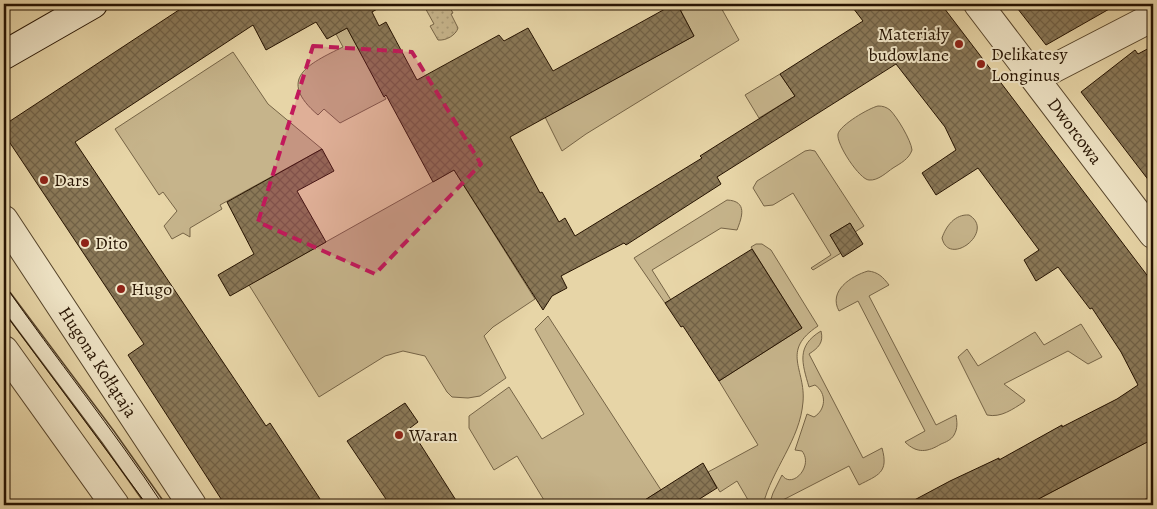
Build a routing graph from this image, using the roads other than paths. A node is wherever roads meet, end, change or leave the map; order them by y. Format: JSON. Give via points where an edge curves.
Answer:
{"nodes":[{"id":1,"x":93,"y":4,"type":"edge"},
{"id":2,"x":978,"y":4,"type":"edge"},
{"id":3,"x":1153,"y":17,"type":"edge"},
{"id":4,"x":4,"y":55,"type":"edge"},
{"id":5,"x":1035,"y":78,"type":"junction"},
{"id":6,"x":4,"y":220,"type":"edge"},
{"id":7,"x":1153,"y":234,"type":"edge"},
{"id":8,"x":4,"y":298,"type":"edge"},
{"id":9,"x":4,"y":350,"type":"edge"},
{"id":10,"x":115,"y":505,"type":"edge"},
{"id":11,"x":156,"y":505,"type":"edge"},
{"id":12,"x":192,"y":505,"type":"edge"}],
"edges":[{"from":1,"to":4,"type":"street"},
{"from":2,"to":5,"type":"street","name":"Dworcowa"},
{"from":3,"to":5,"type":"street"},
{"from":5,"to":7,"type":"street","name":"Dworcowa"},
{"from":6,"to":12,"type":"street","name":"Hugona Kołłątaja"},
{"from":8,"to":11,"type":"lane"},
{"from":9,"to":10,"type":"street"}]}
